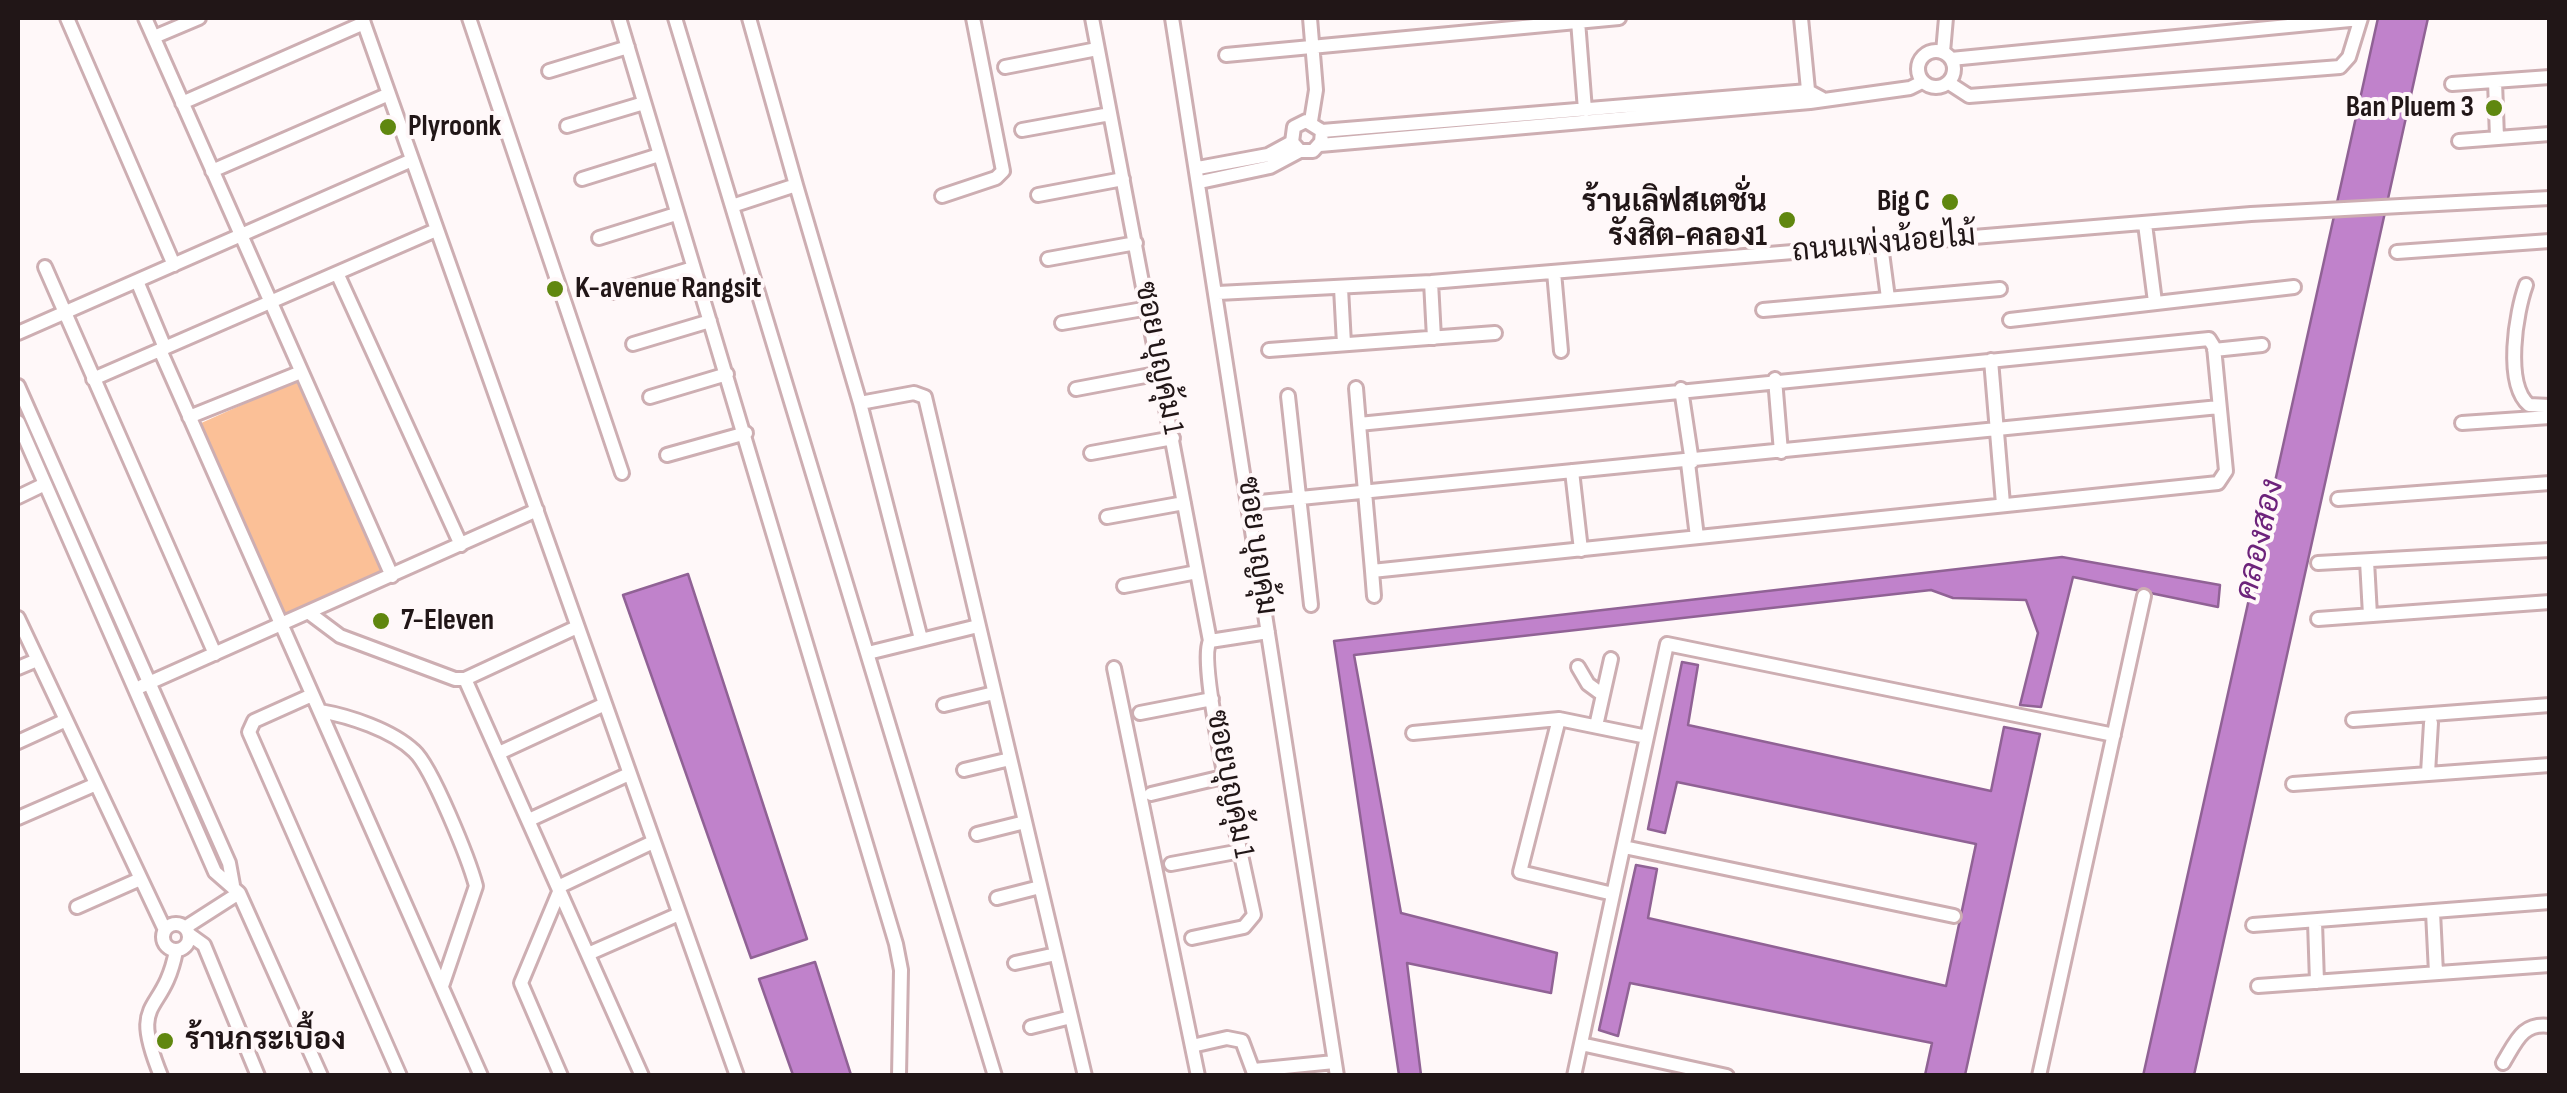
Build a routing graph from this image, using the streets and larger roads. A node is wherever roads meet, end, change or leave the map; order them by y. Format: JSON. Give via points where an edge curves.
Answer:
{"nodes":[{"id":1,"x":67,"y":18,"type":"edge"},
{"id":2,"x":145,"y":18,"type":"edge"},
{"id":3,"x":199,"y":18,"type":"edge"},
{"id":4,"x":468,"y":18,"type":"edge"},
{"id":5,"x":619,"y":18,"type":"edge"},
{"id":6,"x":675,"y":18,"type":"edge"},
{"id":7,"x":749,"y":18,"type":"edge"},
{"id":8,"x":973,"y":18,"type":"edge"},
{"id":9,"x":1092,"y":18,"type":"edge"},
{"id":10,"x":1172,"y":18,"type":"edge"},
{"id":11,"x":1310,"y":18,"type":"edge"},
{"id":12,"x":1619,"y":18,"type":"edge"},
{"id":13,"x":1801,"y":18,"type":"edge"},
{"id":14,"x":1946,"y":18,"type":"edge"},
{"id":15,"x":2360,"y":18,"type":"edge"},
{"id":16,"x":363,"y":20,"type":"edge"},
{"id":17,"x":1578,"y":21,"type":"junction"},
{"id":18,"x":154,"y":37,"type":"junction"},
{"id":19,"x":1313,"y":46,"type":"junction"},
{"id":20,"x":628,"y":47,"type":"junction"},
{"id":21,"x":1098,"y":50,"type":"junction"},
{"id":22,"x":1226,"y":55,"type":"dead end"},
{"id":23,"x":1947,"y":56,"type":"junction"},
{"id":24,"x":1005,"y":66,"type":"dead end"},
{"id":25,"x":549,"y":71,"type":"dead end"},
{"id":26,"x":2550,"y":77,"type":"edge"},
{"id":27,"x":2494,"y":81,"type":"junction"},
{"id":28,"x":1922,"y":82,"type":"junction"},
{"id":29,"x":1949,"y":83,"type":"junction"},
{"id":30,"x":2452,"y":84,"type":"dead end"},
{"id":31,"x":389,"y":94,"type":"junction"},
{"id":32,"x":1813,"y":97,"type":"junction"},
{"id":33,"x":182,"y":103,"type":"junction"},
{"id":34,"x":644,"y":103,"type":"junction"},
{"id":35,"x":1585,"y":110,"type":"junction"},
{"id":36,"x":1110,"y":114,"type":"junction"},
{"id":37,"x":567,"y":126,"type":"dead end"},
{"id":38,"x":1022,"y":130,"type":"dead end"},
{"id":39,"x":1318,"y":132,"type":"junction"},
{"id":40,"x":2550,"y":134,"type":"edge"},
{"id":41,"x":2497,"y":138,"type":"junction"},
{"id":42,"x":2458,"y":142,"type":"dead end"},
{"id":43,"x":1296,"y":146,"type":"junction"},
{"id":44,"x":659,"y":155,"type":"junction"},
{"id":45,"x":412,"y":160,"type":"junction"},
{"id":46,"x":212,"y":171,"type":"junction"},
{"id":47,"x":1199,"y":174,"type":"junction"},
{"id":48,"x":1123,"y":179,"type":"junction"},
{"id":49,"x":582,"y":180,"type":"dead end"},
{"id":50,"x":796,"y":185,"type":"junction"},
{"id":51,"x":1038,"y":195,"type":"dead end"},
{"id":52,"x":942,"y":196,"type":"dead end"},
{"id":53,"x":2550,"y":198,"type":"edge"},
{"id":54,"x":732,"y":206,"type":"junction"},
{"id":55,"x":676,"y":214,"type":"junction"},
{"id":56,"x":2145,"y":224,"type":"junction"},
{"id":57,"x":436,"y":230,"type":"junction"},
{"id":58,"x":241,"y":238,"type":"junction"},
{"id":59,"x":599,"y":238,"type":"dead end"},
{"id":60,"x":2550,"y":241,"type":"edge"},
{"id":61,"x":1136,"y":244,"type":"junction"},
{"id":62,"x":1881,"y":246,"type":"junction"},
{"id":63,"x":2397,"y":252,"type":"dead end"},
{"id":64,"x":1048,"y":260,"type":"dead end"},
{"id":65,"x":174,"y":265,"type":"junction"},
{"id":66,"x":45,"y":267,"type":"dead end"},
{"id":67,"x":693,"y":268,"type":"junction"},
{"id":68,"x":1554,"y":272,"type":"junction"},
{"id":69,"x":337,"y":274,"type":"junction"},
{"id":70,"x":137,"y":282,"type":"junction"},
{"id":71,"x":1431,"y":282,"type":"junction"},
{"id":72,"x":2526,"y":285,"type":"dead end"},
{"id":73,"x":2294,"y":287,"type":"dead end"},
{"id":74,"x":1340,"y":288,"type":"junction"},
{"id":75,"x":2000,"y":290,"type":"dead end"},
{"id":76,"x":614,"y":292,"type":"dead end"},
{"id":77,"x":1218,"y":293,"type":"junction"},
{"id":78,"x":1888,"y":298,"type":"junction"},
{"id":79,"x":2156,"y":302,"type":"junction"},
{"id":80,"x":270,"y":303,"type":"junction"},
{"id":81,"x":1149,"y":308,"type":"junction"},
{"id":82,"x":1763,"y":310,"type":"dead end"},
{"id":83,"x":64,"y":313,"type":"junction"},
{"id":84,"x":2010,"y":320,"type":"dead end"},
{"id":85,"x":710,"y":321,"type":"junction"},
{"id":86,"x":1062,"y":323,"type":"dead end"},
{"id":87,"x":18,"y":333,"type":"edge"},
{"id":88,"x":1495,"y":334,"type":"dead end"},
{"id":89,"x":1434,"y":338,"type":"junction"},
{"id":90,"x":632,"y":344,"type":"dead end"},
{"id":91,"x":1344,"y":344,"type":"junction"},
{"id":92,"x":2262,"y":344,"type":"dead end"},
{"id":93,"x":163,"y":349,"type":"junction"},
{"id":94,"x":1269,"y":350,"type":"dead end"},
{"id":95,"x":2214,"y":350,"type":"junction"},
{"id":96,"x":1561,"y":351,"type":"dead end"},
{"id":97,"x":1991,"y":360,"type":"junction"},
{"id":98,"x":301,"y":372,"type":"junction"},
{"id":99,"x":1161,"y":373,"type":"junction"},
{"id":100,"x":727,"y":374,"type":"junction"},
{"id":101,"x":93,"y":379,"type":"junction"},
{"id":102,"x":1775,"y":380,"type":"junction"},
{"id":103,"x":18,"y":386,"type":"edge"},
{"id":104,"x":1356,"y":388,"type":"dead end"},
{"id":105,"x":1076,"y":389,"type":"dead end"},
{"id":106,"x":1681,"y":389,"type":"junction"},
{"id":107,"x":1288,"y":396,"type":"dead end"},
{"id":108,"x":650,"y":397,"type":"dead end"},
{"id":109,"x":860,"y":403,"type":"junction"},
{"id":110,"x":2550,"y":406,"type":"edge"},
{"id":111,"x":2219,"y":408,"type":"junction"},
{"id":112,"x":189,"y":417,"type":"junction"},
{"id":113,"x":2550,"y":417,"type":"edge"},
{"id":114,"x":18,"y":422,"type":"edge"},
{"id":115,"x":2462,"y":423,"type":"dead end"},
{"id":116,"x":1359,"y":424,"type":"junction"},
{"id":117,"x":1999,"y":431,"type":"junction"},
{"id":118,"x":746,"y":433,"type":"junction"},
{"id":119,"x":1173,"y":438,"type":"junction"},
{"id":120,"x":1781,"y":452,"type":"junction"},
{"id":121,"x":1091,"y":454,"type":"dead end"},
{"id":122,"x":667,"y":455,"type":"dead end"},
{"id":123,"x":1690,"y":462,"type":"junction"},
{"id":124,"x":1572,"y":471,"type":"junction"},
{"id":125,"x":622,"y":473,"type":"dead end"},
{"id":126,"x":2550,"y":483,"type":"edge"},
{"id":127,"x":45,"y":484,"type":"junction"},
{"id":128,"x":1364,"y":491,"type":"junction"},
{"id":129,"x":18,"y":496,"type":"edge"},
{"id":130,"x":1298,"y":496,"type":"junction"},
{"id":131,"x":2338,"y":499,"type":"dead end"},
{"id":132,"x":1184,"y":503,"type":"junction"},
{"id":133,"x":1250,"y":503,"type":"junction"},
{"id":134,"x":2004,"y":504,"type":"junction"},
{"id":135,"x":537,"y":510,"type":"junction"},
{"id":136,"x":1107,"y":518,"type":"dead end"},
{"id":137,"x":1697,"y":536,"type":"junction"},
{"id":138,"x":461,"y":545,"type":"junction"},
{"id":139,"x":1581,"y":550,"type":"junction"},
{"id":140,"x":2550,"y":550,"type":"edge"},
{"id":141,"x":2367,"y":560,"type":"junction"},
{"id":142,"x":2318,"y":564,"type":"dead end"},
{"id":143,"x":1372,"y":571,"type":"junction"},
{"id":144,"x":1197,"y":572,"type":"junction"},
{"id":145,"x":392,"y":576,"type":"junction"},
{"id":146,"x":1124,"y":586,"type":"dead end"},
{"id":147,"x":1374,"y":596,"type":"dead end"},
{"id":148,"x":2144,"y":596,"type":"dead end"},
{"id":149,"x":2550,"y":602,"type":"edge"},
{"id":150,"x":1311,"y":604,"type":"dead end"},
{"id":151,"x":308,"y":612,"type":"junction"},
{"id":152,"x":2370,"y":615,"type":"junction"},
{"id":153,"x":18,"y":618,"type":"edge"},
{"id":154,"x":2318,"y":619,"type":"dead end"},
{"id":155,"x":283,"y":623,"type":"junction"},
{"id":156,"x":978,"y":626,"type":"junction"},
{"id":157,"x":577,"y":627,"type":"junction"},
{"id":158,"x":1268,"y":632,"type":"junction"},
{"id":159,"x":921,"y":639,"type":"junction"},
{"id":160,"x":1207,"y":647,"type":"junction"},
{"id":161,"x":214,"y":654,"type":"junction"},
{"id":162,"x":868,"y":654,"type":"junction"},
{"id":163,"x":1612,"y":659,"type":"dead end"},
{"id":164,"x":37,"y":660,"type":"junction"},
{"id":165,"x":1578,"y":667,"type":"dead end"},
{"id":166,"x":18,"y":668,"type":"edge"},
{"id":167,"x":1114,"y":668,"type":"dead end"},
{"id":168,"x":465,"y":679,"type":"junction"},
{"id":169,"x":141,"y":686,"type":"junction"},
{"id":170,"x":994,"y":693,"type":"junction"},
{"id":171,"x":312,"y":695,"type":"junction"},
{"id":172,"x":1603,"y":695,"type":"junction"},
{"id":173,"x":1212,"y":699,"type":"junction"},
{"id":174,"x":605,"y":704,"type":"junction"},
{"id":175,"x":944,"y":705,"type":"dead end"},
{"id":176,"x":2550,"y":705,"type":"edge"},
{"id":177,"x":320,"y":711,"type":"junction"},
{"id":178,"x":1140,"y":713,"type":"dead end"},
{"id":179,"x":1560,"y":718,"type":"junction"},
{"id":180,"x":2353,"y":720,"type":"dead end"},
{"id":181,"x":64,"y":721,"type":"junction"},
{"id":182,"x":2431,"y":723,"type":"dead end"},
{"id":183,"x":1596,"y":726,"type":"junction"},
{"id":184,"x":1413,"y":733,"type":"dead end"},
{"id":185,"x":2114,"y":736,"type":"junction"},
{"id":186,"x":1647,"y":737,"type":"junction"},
{"id":187,"x":18,"y":742,"type":"edge"},
{"id":188,"x":499,"y":752,"type":"junction"},
{"id":189,"x":1010,"y":759,"type":"junction"},
{"id":190,"x":2550,"y":765,"type":"edge"},
{"id":191,"x":964,"y":770,"type":"dead end"},
{"id":192,"x":2428,"y":773,"type":"junction"},
{"id":193,"x":629,"y":774,"type":"junction"},
{"id":194,"x":1227,"y":776,"type":"junction"},
{"id":195,"x":2292,"y":784,"type":"dead end"},
{"id":196,"x":94,"y":785,"type":"junction"},
{"id":197,"x":1151,"y":794,"type":"dead end"},
{"id":198,"x":18,"y":818,"type":"edge"},
{"id":199,"x":529,"y":820,"type":"junction"},
{"id":200,"x":1025,"y":822,"type":"junction"},
{"id":201,"x":977,"y":834,"type":"dead end"},
{"id":202,"x":654,"y":842,"type":"junction"},
{"id":203,"x":1624,"y":847,"type":"junction"},
{"id":204,"x":1241,"y":851,"type":"junction"},
{"id":205,"x":1171,"y":864,"type":"dead end"},
{"id":206,"x":138,"y":880,"type":"junction"},
{"id":207,"x":1040,"y":887,"type":"junction"},
{"id":208,"x":236,"y":889,"type":"junction"},
{"id":209,"x":559,"y":890,"type":"junction"},
{"id":210,"x":1613,"y":894,"type":"junction"},
{"id":211,"x":998,"y":898,"type":"dead end"},
{"id":212,"x":2550,"y":902,"type":"edge"},
{"id":213,"x":78,"y":907,"type":"dead end"},
{"id":214,"x":2433,"y":912,"type":"junction"},
{"id":215,"x":679,"y":914,"type":"junction"},
{"id":216,"x":1954,"y":916,"type":"dead end"},
{"id":217,"x":2315,"y":922,"type":"junction"},
{"id":218,"x":2254,"y":925,"type":"dead end"},
{"id":219,"x":165,"y":930,"type":"junction"},
{"id":220,"x":188,"y":931,"type":"junction"},
{"id":221,"x":1192,"y":938,"type":"dead end"},
{"id":222,"x":176,"y":951,"type":"junction"},
{"id":223,"x":588,"y":954,"type":"junction"},
{"id":224,"x":1056,"y":954,"type":"junction"},
{"id":225,"x":1015,"y":963,"type":"dead end"},
{"id":226,"x":2550,"y":965,"type":"edge"},
{"id":227,"x":2436,"y":973,"type":"junction"},
{"id":228,"x":2317,"y":982,"type":"junction"},
{"id":229,"x":442,"y":986,"type":"junction"},
{"id":230,"x":2258,"y":986,"type":"dead end"},
{"id":231,"x":1071,"y":1017,"type":"junction"},
{"id":232,"x":2550,"y":1026,"type":"edge"},
{"id":233,"x":1030,"y":1027,"type":"dead end"},
{"id":234,"x":1581,"y":1044,"type":"junction"},
{"id":235,"x":1192,"y":1046,"type":"junction"},
{"id":236,"x":2503,"y":1063,"type":"dead end"},
{"id":237,"x":1336,"y":1069,"type":"edge"},
{"id":238,"x":1254,"y":1073,"type":"edge"},
{"id":239,"x":161,"y":1076,"type":"edge"},
{"id":240,"x":258,"y":1076,"type":"edge"},
{"id":241,"x":322,"y":1076,"type":"edge"},
{"id":242,"x":400,"y":1076,"type":"edge"},
{"id":243,"x":482,"y":1076,"type":"edge"},
{"id":244,"x":561,"y":1076,"type":"edge"},
{"id":245,"x":642,"y":1076,"type":"edge"},
{"id":246,"x":737,"y":1076,"type":"edge"},
{"id":247,"x":899,"y":1076,"type":"edge"},
{"id":248,"x":995,"y":1076,"type":"edge"},
{"id":249,"x":1085,"y":1076,"type":"edge"},
{"id":250,"x":1198,"y":1076,"type":"edge"},
{"id":251,"x":1574,"y":1076,"type":"edge"},
{"id":252,"x":1727,"y":1076,"type":"edge"},
{"id":253,"x":2038,"y":1076,"type":"edge"}],
"edges":[{"from":1,"to":65,"type":"street"},
{"from":2,"to":18,"type":"street"},
{"from":3,"to":18,"type":"street"},
{"from":4,"to":125,"type":"street"},
{"from":5,"to":20,"type":"street"},
{"from":6,"to":54,"type":"street"},
{"from":7,"to":50,"type":"street"},
{"from":8,"to":52,"type":"street","via":[[1004,166],[996,178]]},
{"from":9,"to":21,"type":"street","name":"ซอย บุญคุ้ม 1"},
{"from":10,"to":47,"type":"street","name":"ซอย บุญคุ้ม"},
{"from":11,"to":19,"type":"street"},
{"from":12,"to":17,"type":"street"},
{"from":13,"to":32,"type":"street"},
{"from":14,"to":23,"type":"street"},
{"from":15,"to":23,"type":"street"},
{"from":15,"to":29,"type":"street","via":[[2340,67],[1969,96]]},
{"from":16,"to":31,"type":"street"},
{"from":16,"to":33,"type":"street"},
{"from":17,"to":19,"type":"street"},
{"from":17,"to":35,"type":"street"},
{"from":18,"to":33,"type":"street"},
{"from":19,"to":22,"type":"street"},
{"from":19,"to":39,"type":"street"},
{"from":20,"to":25,"type":"street"},
{"from":20,"to":34,"type":"street"},
{"from":21,"to":24,"type":"street"},
{"from":21,"to":36,"type":"street","name":"ซอย บุญคุ้ม 1"},
{"from":23,"to":28,"type":"street","via":[[1931,51],[1920,60]]},
{"from":23,"to":29,"type":"street","via":[[1954,69]]},
{"from":26,"to":27,"type":"street"},
{"from":27,"to":30,"type":"street"},
{"from":27,"to":41,"type":"street"},
{"from":28,"to":29,"type":"street","via":[[1934,88]]},
{"from":28,"to":32,"type":"street"},
{"from":31,"to":45,"type":"street"},
{"from":31,"to":46,"type":"street"},
{"from":32,"to":35,"type":"street"},
{"from":32,"to":39,"type":"street"},
{"from":33,"to":46,"type":"street"},
{"from":34,"to":37,"type":"street"},
{"from":34,"to":44,"type":"street"},
{"from":35,"to":39,"type":"street"},
{"from":36,"to":38,"type":"street"},
{"from":36,"to":48,"type":"street","name":"ซอย บุญคุ้ม 1"},
{"from":39,"to":43,"type":"street"},
{"from":39,"to":43,"type":"street","via":[[1297,124]]},
{"from":40,"to":41,"type":"street"},
{"from":41,"to":42,"type":"street"},
{"from":43,"to":47,"type":"street"},
{"from":44,"to":49,"type":"street"},
{"from":44,"to":55,"type":"street"},
{"from":45,"to":57,"type":"street"},
{"from":45,"to":58,"type":"street"},
{"from":46,"to":58,"type":"street"},
{"from":47,"to":77,"type":"street","name":"ซอย บุญคุ้ม"},
{"from":48,"to":51,"type":"street"},
{"from":48,"to":61,"type":"street","name":"ซอย บุญคุ้ม 1"},
{"from":50,"to":54,"type":"street"},
{"from":50,"to":109,"type":"street"},
{"from":53,"to":56,"type":"street","name":"ถนนเพ่งน้อยไม้"},
{"from":54,"to":162,"type":"street"},
{"from":55,"to":59,"type":"street"},
{"from":55,"to":67,"type":"street"},
{"from":56,"to":62,"type":"street","name":"ถนนเพ่งน้อยไม้"},
{"from":56,"to":79,"type":"street"},
{"from":57,"to":69,"type":"street"},
{"from":57,"to":135,"type":"street"},
{"from":58,"to":65,"type":"street"},
{"from":58,"to":80,"type":"street"},
{"from":60,"to":63,"type":"street"},
{"from":61,"to":64,"type":"street"},
{"from":61,"to":81,"type":"street","name":"ซอย บุญคุ้ม 1"},
{"from":62,"to":68,"type":"street","name":"ถนนเพ่งน้อยไม้"},
{"from":62,"to":78,"type":"street"},
{"from":65,"to":70,"type":"street"},
{"from":66,"to":83,"type":"street"},
{"from":67,"to":76,"type":"street"},
{"from":67,"to":85,"type":"street"},
{"from":68,"to":71,"type":"street","name":"ถนนเพ่งน้อยไม้"},
{"from":68,"to":96,"type":"street"},
{"from":69,"to":80,"type":"street"},
{"from":69,"to":138,"type":"street"},
{"from":70,"to":83,"type":"street"},
{"from":70,"to":93,"type":"street"},
{"from":71,"to":74,"type":"street","name":"ถนนเพ่งน้อยไม้"},
{"from":71,"to":89,"type":"street"},
{"from":72,"to":110,"type":"street","via":[[2515,323],[2519,393],[2528,405]]},
{"from":73,"to":79,"type":"street"},
{"from":74,"to":77,"type":"street","name":"ถนนเพ่งน้อยไม้"},
{"from":74,"to":91,"type":"street"},
{"from":75,"to":78,"type":"street"},
{"from":77,"to":133,"type":"street","name":"ซอย บุญคุ้ม"},
{"from":78,"to":82,"type":"street"},
{"from":79,"to":84,"type":"street"},
{"from":80,"to":93,"type":"street"},
{"from":80,"to":98,"type":"street"},
{"from":81,"to":86,"type":"street"},
{"from":81,"to":99,"type":"street","name":"ซอย บุญคุ้ม 1"},
{"from":83,"to":87,"type":"street"},
{"from":83,"to":101,"type":"street"},
{"from":85,"to":90,"type":"street"},
{"from":85,"to":100,"type":"street"},
{"from":88,"to":89,"type":"street"},
{"from":89,"to":91,"type":"street"},
{"from":91,"to":94,"type":"street"},
{"from":92,"to":95,"type":"street"},
{"from":93,"to":101,"type":"street"},
{"from":93,"to":112,"type":"street"},
{"from":95,"to":97,"type":"street","via":[[2209,339]]},
{"from":95,"to":111,"type":"street"},
{"from":97,"to":102,"type":"street"},
{"from":97,"to":117,"type":"street"},
{"from":98,"to":112,"type":"street"},
{"from":98,"to":145,"type":"street"},
{"from":99,"to":105,"type":"street"},
{"from":99,"to":119,"type":"street","name":"ซอย บุญคุ้ม 1"},
{"from":100,"to":108,"type":"street"},
{"from":100,"to":118,"type":"street"},
{"from":101,"to":161,"type":"street"},
{"from":102,"to":106,"type":"street"},
{"from":102,"to":120,"type":"street"},
{"from":103,"to":169,"type":"street"},
{"from":104,"to":116,"type":"street"},
{"from":106,"to":116,"type":"street"},
{"from":106,"to":123,"type":"street"},
{"from":107,"to":130,"type":"street"},
{"from":109,"to":156,"type":"street","via":[[914,392],[925,397]]},
{"from":109,"to":159,"type":"street"},
{"from":111,"to":117,"type":"street"},
{"from":111,"to":134,"type":"street","via":[[2226,471],[2218,483]]},
{"from":112,"to":155,"type":"street"},
{"from":113,"to":115,"type":"street"},
{"from":114,"to":127,"type":"street"},
{"from":116,"to":128,"type":"street"},
{"from":117,"to":120,"type":"street"},
{"from":117,"to":134,"type":"street"},
{"from":118,"to":122,"type":"street"},
{"from":118,"to":247,"type":"street","via":[[896,944]]},
{"from":119,"to":121,"type":"street"},
{"from":119,"to":132,"type":"street","name":"ซอย บุญคุ้ม 1"},
{"from":120,"to":123,"type":"street"},
{"from":123,"to":124,"type":"street"},
{"from":123,"to":137,"type":"street"},
{"from":124,"to":128,"type":"street"},
{"from":124,"to":139,"type":"street"},
{"from":126,"to":131,"type":"street"},
{"from":127,"to":129,"type":"street"},
{"from":127,"to":169,"type":"street"},
{"from":128,"to":130,"type":"street"},
{"from":128,"to":143,"type":"street"},
{"from":130,"to":133,"type":"street"},
{"from":130,"to":150,"type":"street"},
{"from":132,"to":136,"type":"street"},
{"from":132,"to":144,"type":"street","name":"ซอย บุญคุ้ม 1"},
{"from":133,"to":158,"type":"street","name":"ซอย บุญคุ้ม"},
{"from":134,"to":137,"type":"street"},
{"from":135,"to":138,"type":"street"},
{"from":135,"to":157,"type":"street"},
{"from":137,"to":139,"type":"street"},
{"from":138,"to":145,"type":"street"},
{"from":139,"to":143,"type":"street"},
{"from":140,"to":141,"type":"street"},
{"from":141,"to":142,"type":"street"},
{"from":141,"to":152,"type":"street"},
{"from":143,"to":147,"type":"street"},
{"from":144,"to":146,"type":"street"},
{"from":144,"to":160,"type":"street","name":"ซอย บุญคุ้ม 1"},
{"from":145,"to":151,"type":"street"},
{"from":148,"to":185,"type":"street"},
{"from":149,"to":152,"type":"street"},
{"from":151,"to":155,"type":"street"},
{"from":151,"to":168,"type":"street","via":[[340,636],[420,669]]},
{"from":152,"to":154,"type":"street"},
{"from":153,"to":164,"type":"street"},
{"from":155,"to":161,"type":"street"},
{"from":155,"to":171,"type":"street"},
{"from":156,"to":159,"type":"street"},
{"from":156,"to":170,"type":"street"},
{"from":157,"to":168,"type":"street"},
{"from":157,"to":174,"type":"street"},
{"from":158,"to":160,"type":"street"},
{"from":158,"to":237,"type":"street","name":"ซอย บุญคุ้ม"},
{"from":159,"to":162,"type":"street"},
{"from":160,"to":173,"type":"street","name":"ซอยบุญคุ้ม 1"},
{"from":161,"to":169,"type":"street"},
{"from":162,"to":248,"type":"street"},
{"from":163,"to":172,"type":"street"},
{"from":164,"to":166,"type":"street"},
{"from":164,"to":181,"type":"street"},
{"from":165,"to":172,"type":"street"},
{"from":167,"to":235,"type":"street"},
{"from":168,"to":188,"type":"street"},
{"from":169,"to":208,"type":"street","via":[[215,872]]},
{"from":170,"to":175,"type":"street"},
{"from":170,"to":189,"type":"street"},
{"from":171,"to":177,"type":"street"},
{"from":171,"to":242,"type":"street","via":[[254,720],[249,732]]},
{"from":172,"to":183,"type":"street"},
{"from":173,"to":178,"type":"street"},
{"from":173,"to":194,"type":"street","name":"ซอยบุญคุ้ม 1"},
{"from":174,"to":188,"type":"street"},
{"from":174,"to":193,"type":"street"},
{"from":176,"to":180,"type":"street"},
{"from":177,"to":229,"type":"street"},
{"from":177,"to":229,"type":"street","via":[[405,744],[432,780],[476,886]]},
{"from":179,"to":183,"type":"street"},
{"from":179,"to":184,"type":"street"},
{"from":179,"to":210,"type":"street","via":[[1520,872]]},
{"from":181,"to":187,"type":"street"},
{"from":181,"to":196,"type":"street"},
{"from":182,"to":192,"type":"street"},
{"from":183,"to":186,"type":"street"},
{"from":185,"to":186,"type":"street","via":[[1671,643]]},
{"from":185,"to":253,"type":"street"},
{"from":186,"to":203,"type":"street"},
{"from":188,"to":199,"type":"street"},
{"from":189,"to":191,"type":"street"},
{"from":189,"to":200,"type":"street"},
{"from":190,"to":192,"type":"street"},
{"from":192,"to":195,"type":"street"},
{"from":193,"to":199,"type":"street"},
{"from":193,"to":202,"type":"street"},
{"from":194,"to":197,"type":"street"},
{"from":194,"to":204,"type":"street","name":"ซอยบุญคุ้ม 1"},
{"from":196,"to":198,"type":"street"},
{"from":196,"to":206,"type":"street"},
{"from":199,"to":209,"type":"street"},
{"from":200,"to":201,"type":"street"},
{"from":200,"to":207,"type":"street"},
{"from":202,"to":209,"type":"street"},
{"from":202,"to":215,"type":"street"},
{"from":203,"to":210,"type":"street"},
{"from":203,"to":216,"type":"street"},
{"from":204,"to":205,"type":"street"},
{"from":204,"to":221,"type":"street","name":"ซอยบุญคุ้ม 1","via":[[1254,914],[1244,927]]},
{"from":206,"to":213,"type":"street"},
{"from":206,"to":219,"type":"street"},
{"from":207,"to":211,"type":"street"},
{"from":207,"to":224,"type":"street"},
{"from":208,"to":220,"type":"street"},
{"from":208,"to":241,"type":"street"},
{"from":209,"to":223,"type":"street"},
{"from":209,"to":244,"type":"street","via":[[521,983]]},
{"from":210,"to":234,"type":"street"},
{"from":212,"to":214,"type":"street"},
{"from":214,"to":217,"type":"street"},
{"from":214,"to":227,"type":"street"},
{"from":215,"to":223,"type":"street"},
{"from":215,"to":246,"type":"street"},
{"from":217,"to":218,"type":"street"},
{"from":217,"to":228,"type":"street"},
{"from":219,"to":220,"type":"street","via":[[174,924]]},
{"from":219,"to":222,"type":"street","via":[[166,946]]},
{"from":220,"to":222,"type":"street","via":[[185,948]]},
{"from":220,"to":240,"type":"street","via":[[204,944]]},
{"from":222,"to":239,"type":"street","via":[[144,1028]]},
{"from":223,"to":245,"type":"street"},
{"from":224,"to":225,"type":"street"},
{"from":224,"to":231,"type":"street"},
{"from":226,"to":227,"type":"street"},
{"from":227,"to":228,"type":"street"},
{"from":228,"to":230,"type":"street"},
{"from":229,"to":243,"type":"street"},
{"from":231,"to":233,"type":"street"},
{"from":231,"to":249,"type":"street"},
{"from":232,"to":236,"type":"street","via":[[2524,1030]]},
{"from":234,"to":251,"type":"street"},
{"from":234,"to":252,"type":"street"},
{"from":235,"to":238,"type":"street","via":[[1242,1040]]},
{"from":235,"to":250,"type":"street"},
{"from":237,"to":238,"type":"street"}]}
